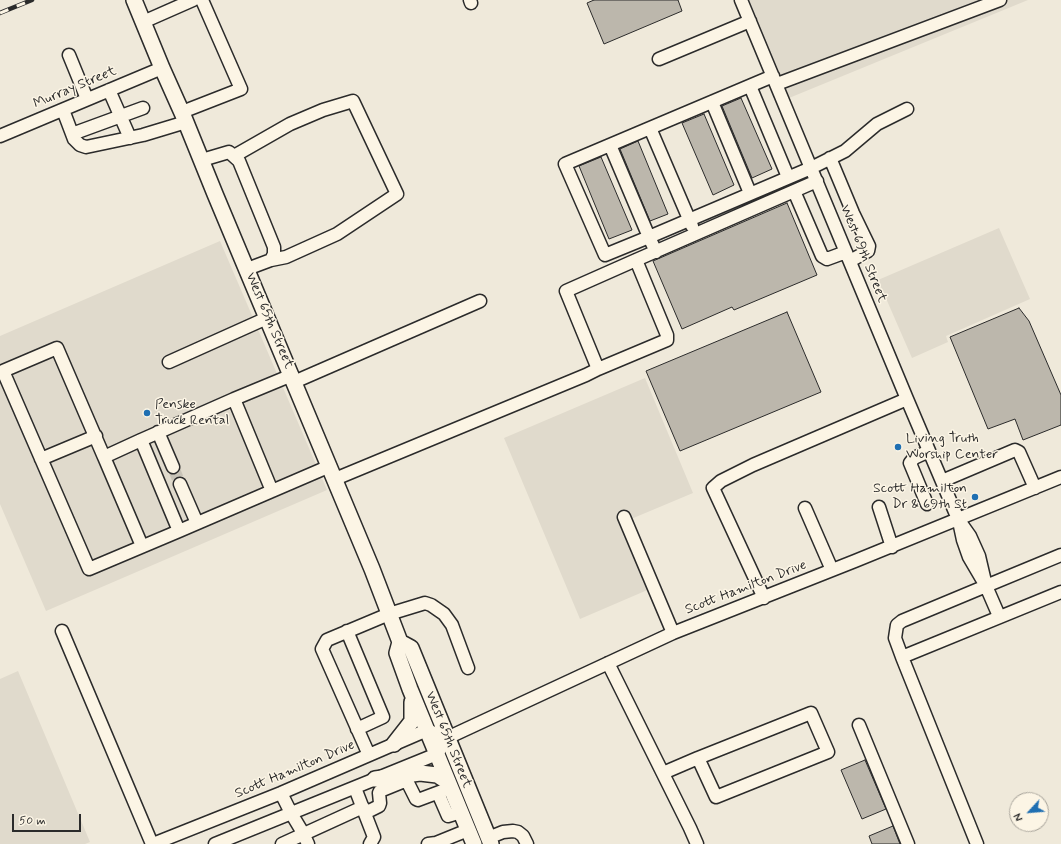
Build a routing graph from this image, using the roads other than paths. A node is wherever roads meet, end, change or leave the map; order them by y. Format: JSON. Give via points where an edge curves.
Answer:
{"nodes":[{"id":1,"x":134,"y":0,"type":"edge"},
{"id":2,"x":193,"y":0,"type":"edge"},
{"id":3,"x":202,"y":0,"type":"edge"},
{"id":4,"x":741,"y":0,"type":"edge"},
{"id":5,"x":989,"y":3,"type":"edge"},
{"id":6,"x":750,"y":21,"type":"junction"},
{"id":7,"x":143,"y":22,"type":"junction"},
{"id":8,"x":69,"y":55,"type":"dead end"},
{"id":9,"x":659,"y":59,"type":"dead end"},
{"id":10,"x":162,"y":68,"type":"junction"},
{"id":11,"x":775,"y":80,"type":"junction"},
{"id":12,"x":750,"y":86,"type":"junction"},
{"id":13,"x":109,"y":90,"type":"junction"},
{"id":14,"x":87,"y":99,"type":"junction"},
{"id":15,"x":712,"y":102,"type":"junction"},
{"id":16,"x":143,"y":108,"type":"dead end"},
{"id":17,"x":907,"y":109,"type":"dead end"},
{"id":18,"x":63,"y":110,"type":"junction"},
{"id":19,"x":121,"y":117,"type":"junction"},
{"id":20,"x":184,"y":117,"type":"junction"},
{"id":21,"x":650,"y":128,"type":"junction"},
{"id":22,"x":72,"y":134,"type":"junction"},
{"id":23,"x":0,"y":136,"type":"edge"},
{"id":24,"x":130,"y":138,"type":"junction"},
{"id":25,"x":610,"y":145,"type":"junction"},
{"id":26,"x":234,"y":156,"type":"junction"},
{"id":27,"x":830,"y":158,"type":"junction"},
{"id":28,"x":202,"y":160,"type":"junction"},
{"id":29,"x":811,"y":168,"type":"junction"},
{"id":30,"x":788,"y":177,"type":"junction"},
{"id":31,"x":817,"y":181,"type":"junction"},
{"id":32,"x":794,"y":191,"type":"junction"},
{"id":33,"x":750,"y":193,"type":"junction"},
{"id":34,"x":689,"y":220,"type":"junction"},
{"id":35,"x":695,"y":234,"type":"junction"},
{"id":36,"x":649,"y":237,"type":"junction"},
{"id":37,"x":656,"y":252,"type":"junction"},
{"id":38,"x":848,"y":257,"type":"junction"},
{"id":39,"x":271,"y":260,"type":"junction"},
{"id":40,"x":636,"y":260,"type":"junction"},
{"id":41,"x":247,"y":269,"type":"junction"},
{"id":42,"x":480,"y":301,"type":"dead end"},
{"id":43,"x":267,"y":318,"type":"junction"},
{"id":44,"x":169,"y":362,"type":"dead end"},
{"id":45,"x":598,"y":369,"type":"junction"},
{"id":46,"x":293,"y":379,"type":"junction"},
{"id":47,"x":234,"y":399,"type":"junction"},
{"id":48,"x":907,"y":399,"type":"junction"},
{"id":49,"x":158,"y":432,"type":"junction"},
{"id":50,"x":96,"y":436,"type":"junction"},
{"id":51,"x":141,"y":440,"type":"junction"},
{"id":52,"x":929,"y":451,"type":"junction"},
{"id":53,"x":104,"y":457,"type":"junction"},
{"id":54,"x":41,"y":459,"type":"junction"},
{"id":55,"x":173,"y":467,"type":"tunnel mouth"},
{"id":56,"x":332,"y":472,"type":"junction"},
{"id":57,"x":1061,"y":476,"type":"edge"},
{"id":58,"x":942,"y":481,"type":"junction"},
{"id":59,"x":180,"y":484,"type":"tunnel mouth"},
{"id":60,"x":1035,"y":488,"type":"junction"},
{"id":61,"x":272,"y":491,"type":"junction"},
{"id":62,"x":927,"y":504,"type":"dead end"},
{"id":63,"x":879,"y":507,"type":"dead end"},
{"id":64,"x":805,"y":508,"type":"dead end"},
{"id":65,"x":624,"y":517,"type":"dead end"},
{"id":66,"x":958,"y":519,"type":"junction"},
{"id":67,"x":197,"y":523,"type":"junction"},
{"id":68,"x":179,"y":531,"type":"junction"},
{"id":69,"x":142,"y":546,"type":"junction"},
{"id":70,"x":892,"y":547,"type":"junction"},
{"id":71,"x":1061,"y":555,"type":"edge"},
{"id":72,"x":832,"y":570,"type":"junction"},
{"id":73,"x":986,"y":586,"type":"junction"},
{"id":74,"x":1061,"y":592,"type":"edge"},
{"id":75,"x":764,"y":598,"type":"junction"},
{"id":76,"x":389,"y":614,"type":"junction"},
{"id":77,"x":999,"y":616,"type":"junction"},
{"id":78,"x":62,"y":631,"type":"dead end"},
{"id":79,"x":347,"y":631,"type":"junction"},
{"id":80,"x":673,"y":632,"type":"junction"},
{"id":81,"x":400,"y":642,"type":"junction"},
{"id":82,"x":902,"y":657,"type":"junction"},
{"id":83,"x":608,"y":663,"type":"junction"},
{"id":84,"x":468,"y":668,"type":"dead end"},
{"id":85,"x":410,"y":689,"type":"junction"},
{"id":86,"x":859,"y":725,"type":"dead end"},
{"id":87,"x":357,"y":729,"type":"junction"},
{"id":88,"x":427,"y":730,"type":"junction"},
{"id":89,"x":447,"y":738,"type":"junction"},
{"id":90,"x":394,"y":744,"type":"junction"},
{"id":91,"x":437,"y":754,"type":"junction"},
{"id":92,"x":368,"y":755,"type":"junction"},
{"id":93,"x":698,"y":758,"type":"junction"},
{"id":94,"x":663,"y":773,"type":"junction"},
{"id":95,"x":404,"y":775,"type":"junction"},
{"id":96,"x":375,"y":779,"type":"joint"},
{"id":97,"x":355,"y":788,"type":"junction"},
{"id":98,"x":445,"y":788,"type":"junction"},
{"id":99,"x":281,"y":793,"type":"junction"},
{"id":100,"x":364,"y":810,"type":"junction"},
{"id":101,"x":291,"y":814,"type":"junction"},
{"id":102,"x":468,"y":830,"type":"junction"},
{"id":103,"x":306,"y":839,"type":"edge"},
{"id":104,"x":489,"y":841,"type":"edge"},
{"id":105,"x":223,"y":843,"type":"edge"},
{"id":106,"x":153,"y":844,"type":"edge"},
{"id":107,"x":282,"y":844,"type":"edge"},
{"id":108,"x":370,"y":844,"type":"edge"},
{"id":109,"x":428,"y":844,"type":"edge"},
{"id":110,"x":436,"y":844,"type":"edge"},
{"id":111,"x":474,"y":844,"type":"edge"},
{"id":112,"x":527,"y":844,"type":"edge"},
{"id":113,"x":697,"y":844,"type":"edge"},
{"id":114,"x":908,"y":844,"type":"edge"},
{"id":115,"x":977,"y":844,"type":"edge"}],
"edges":[{"from":1,"to":7,"type":"main road","name":"West 65th Street"},
{"from":2,"to":7,"type":"street"},
{"from":3,"to":20,"type":"street","via":[[241,89]]},
{"from":4,"to":6,"type":"street","name":"West 69th Street"},
{"from":5,"to":11,"type":"street","via":[[897,40]]},
{"from":6,"to":9,"type":"street"},
{"from":6,"to":11,"type":"street","name":"West 69th Street"},
{"from":7,"to":10,"type":"main road","name":"West 65th Street"},
{"from":8,"to":14,"type":"street"},
{"from":10,"to":13,"type":"street","name":"Murray Street"},
{"from":10,"to":20,"type":"main road","name":"West 65th Street"},
{"from":11,"to":12,"type":"street"},
{"from":11,"to":29,"type":"street","name":"West 69th Street"},
{"from":12,"to":15,"type":"street"},
{"from":12,"to":30,"type":"street"},
{"from":13,"to":14,"type":"street","name":"Murray Street"},
{"from":13,"to":19,"type":"street"},
{"from":14,"to":18,"type":"street","name":"Murray Street"},
{"from":15,"to":21,"type":"street"},
{"from":15,"to":33,"type":"street"},
{"from":16,"to":19,"type":"street"},
{"from":17,"to":27,"type":"street","via":[[877,124],[846,150]]},
{"from":18,"to":22,"type":"street"},
{"from":18,"to":23,"type":"street","name":"Murray Street"},
{"from":19,"to":22,"type":"street"},
{"from":19,"to":24,"type":"street"},
{"from":20,"to":24,"type":"street"},
{"from":20,"to":28,"type":"main road","name":"West 65th Street"},
{"from":21,"to":25,"type":"street"},
{"from":21,"to":34,"type":"street"},
{"from":22,"to":24,"type":"street","via":[[80,145],[86,147]]},
{"from":25,"to":36,"type":"street"},
{"from":25,"to":36,"type":"street","via":[[565,164],[605,255]]},
{"from":26,"to":28,"type":"street","via":[[229,152]]},
{"from":26,"to":39,"type":"street","via":[[239,161],[274,247]]},
{"from":26,"to":39,"type":"street","via":[[290,124],[353,101],[397,194],[337,234],[286,257]]},
{"from":27,"to":29,"type":"street"},
{"from":27,"to":38,"type":"street","via":[[869,246],[868,251]]},
{"from":28,"to":41,"type":"main road","name":"West 65th Street"},
{"from":29,"to":30,"type":"street"},
{"from":29,"to":31,"type":"street","name":"West 69th Street"},
{"from":30,"to":33,"type":"street"},
{"from":31,"to":32,"type":"street"},
{"from":31,"to":38,"type":"street","name":"West 69th Street"},
{"from":32,"to":35,"type":"street"},
{"from":32,"to":38,"type":"street","via":[[822,256],[826,260]]},
{"from":33,"to":34,"type":"street"},
{"from":34,"to":35,"type":"street"},
{"from":34,"to":36,"type":"street"},
{"from":35,"to":37,"type":"street"},
{"from":36,"to":37,"type":"street"},
{"from":37,"to":40,"type":"street"},
{"from":38,"to":48,"type":"street","name":"West 69th Street"},
{"from":39,"to":41,"type":"street"},
{"from":40,"to":45,"type":"street","via":[[566,291]]},
{"from":40,"to":45,"type":"street","via":[[668,338]]},
{"from":41,"to":43,"type":"main road","name":"West 65th Street"},
{"from":42,"to":46,"type":"street"},
{"from":43,"to":44,"type":"street"},
{"from":43,"to":46,"type":"main road","name":"West 65th Street"},
{"from":45,"to":56,"type":"street"},
{"from":46,"to":47,"type":"street"},
{"from":46,"to":56,"type":"main road","name":"West 65th Street"},
{"from":47,"to":49,"type":"street"},
{"from":47,"to":61,"type":"street"},
{"from":48,"to":52,"type":"street","name":"West 69th Street"},
{"from":48,"to":75,"type":"street","via":[[753,465],[721,481],[713,488]]},
{"from":49,"to":51,"type":"street"},
{"from":49,"to":55,"type":"street"},
{"from":50,"to":53,"type":"street"},
{"from":50,"to":54,"type":"street"},
{"from":50,"to":54,"type":"street","via":[[57,348],[3,371]]},
{"from":51,"to":53,"type":"street"},
{"from":51,"to":68,"type":"street"},
{"from":52,"to":58,"type":"street","name":"West 69th Street"},
{"from":52,"to":62,"type":"street","via":[[914,458],[910,463]]},
{"from":53,"to":69,"type":"street"},
{"from":54,"to":69,"type":"street","via":[[89,569]]},
{"from":56,"to":61,"type":"street"},
{"from":56,"to":76,"type":"main road","name":"West 65th Street"},
{"from":57,"to":60,"type":"street","name":"Scott Hamilton Drive"},
{"from":58,"to":60,"type":"street","via":[[1015,450],[1019,452]]},
{"from":58,"to":66,"type":"street","name":"West 69th Street"},
{"from":59,"to":67,"type":"street"},
{"from":60,"to":66,"type":"street","name":"Scott Hamilton Drive"},
{"from":61,"to":67,"type":"street"},
{"from":63,"to":70,"type":"street"},
{"from":64,"to":72,"type":"street"},
{"from":65,"to":80,"type":"street"},
{"from":66,"to":70,"type":"street","name":"Scott Hamilton Drive"},
{"from":66,"to":73,"type":"street","name":"West 69th Street","via":[[970,536],[979,556]]},
{"from":67,"to":68,"type":"street"},
{"from":68,"to":69,"type":"street"},
{"from":70,"to":72,"type":"street","name":"Scott Hamilton Drive"},
{"from":71,"to":73,"type":"street"},
{"from":72,"to":75,"type":"street","name":"Scott Hamilton Drive"},
{"from":73,"to":77,"type":"street","name":"West 69th Street"},
{"from":73,"to":82,"type":"street","via":[[897,625],[895,638]]},
{"from":74,"to":77,"type":"street"},
{"from":75,"to":80,"type":"street","name":"Scott Hamilton Drive"},
{"from":76,"to":79,"type":"street"},
{"from":76,"to":81,"type":"main road","name":"West 65th Street"},
{"from":76,"to":84,"type":"street","via":[[425,603],[436,608],[452,625]]},
{"from":77,"to":82,"type":"street"},
{"from":78,"to":106,"type":"street"},
{"from":79,"to":87,"type":"street","via":[[327,640],[322,649]]},
{"from":79,"to":87,"type":"street","via":[[383,717]]},
{"from":80,"to":83,"type":"street","name":"Scott Hamilton Drive"},
{"from":81,"to":85,"type":"main road","name":"West 65th Street","via":[[397,653]]},
{"from":81,"to":89,"type":"main road","name":"West 65th Street","via":[[410,648]]},
{"from":82,"to":115,"type":"street"},
{"from":83,"to":89,"type":"street","name":"Scott Hamilton Drive"},
{"from":83,"to":94,"type":"street"},
{"from":85,"to":88,"type":"main road","name":"West 65th Street"},
{"from":85,"to":90,"type":"main road","via":[[412,721]]},
{"from":86,"to":114,"type":"street"},
{"from":87,"to":92,"type":"street"},
{"from":88,"to":89,"type":"street"},
{"from":88,"to":90,"type":"street","name":"Scott Hamilton Drive"},
{"from":88,"to":91,"type":"main road","name":"West 65th Street"},
{"from":89,"to":91,"type":"street"},
{"from":89,"to":104,"type":"main road","name":"West 65th Street"},
{"from":90,"to":92,"type":"street","name":"Scott Hamilton Drive"},
{"from":91,"to":95,"type":"street"},
{"from":91,"to":98,"type":"main road","name":"West 65th Street"},
{"from":92,"to":99,"type":"street","name":"Scott Hamilton Drive"},
{"from":93,"to":93,"type":"street","via":[[811,713],[828,752],[716,797]]},
{"from":93,"to":94,"type":"street"},
{"from":94,"to":113,"type":"street"},
{"from":95,"to":96,"type":"main road"},
{"from":95,"to":98,"type":"main road","via":[[437,775]]},
{"from":95,"to":98,"type":"street","via":[[418,800]]},
{"from":95,"to":100,"type":"street","via":[[380,791],[379,806]]},
{"from":96,"to":97,"type":"street"},
{"from":97,"to":100,"type":"street"},
{"from":97,"to":101,"type":"street"},
{"from":98,"to":102,"type":"main road","name":"West 65th Street","via":[[461,812]]},
{"from":99,"to":101,"type":"street"},
{"from":99,"to":106,"type":"street","name":"Scott Hamilton Drive"},
{"from":100,"to":103,"type":"street"},
{"from":100,"to":108,"type":"street","via":[[374,837]]},
{"from":101,"to":103,"type":"street"},
{"from":101,"to":105,"type":"street"},
{"from":102,"to":110,"type":"street"},
{"from":102,"to":111,"type":"main road","name":"West 65th Street"},
{"from":103,"to":107,"type":"street"},
{"from":104,"to":112,"type":"street","via":[[503,832],[513,831],[523,836]]},
{"from":109,"to":110,"type":"street"}]}
